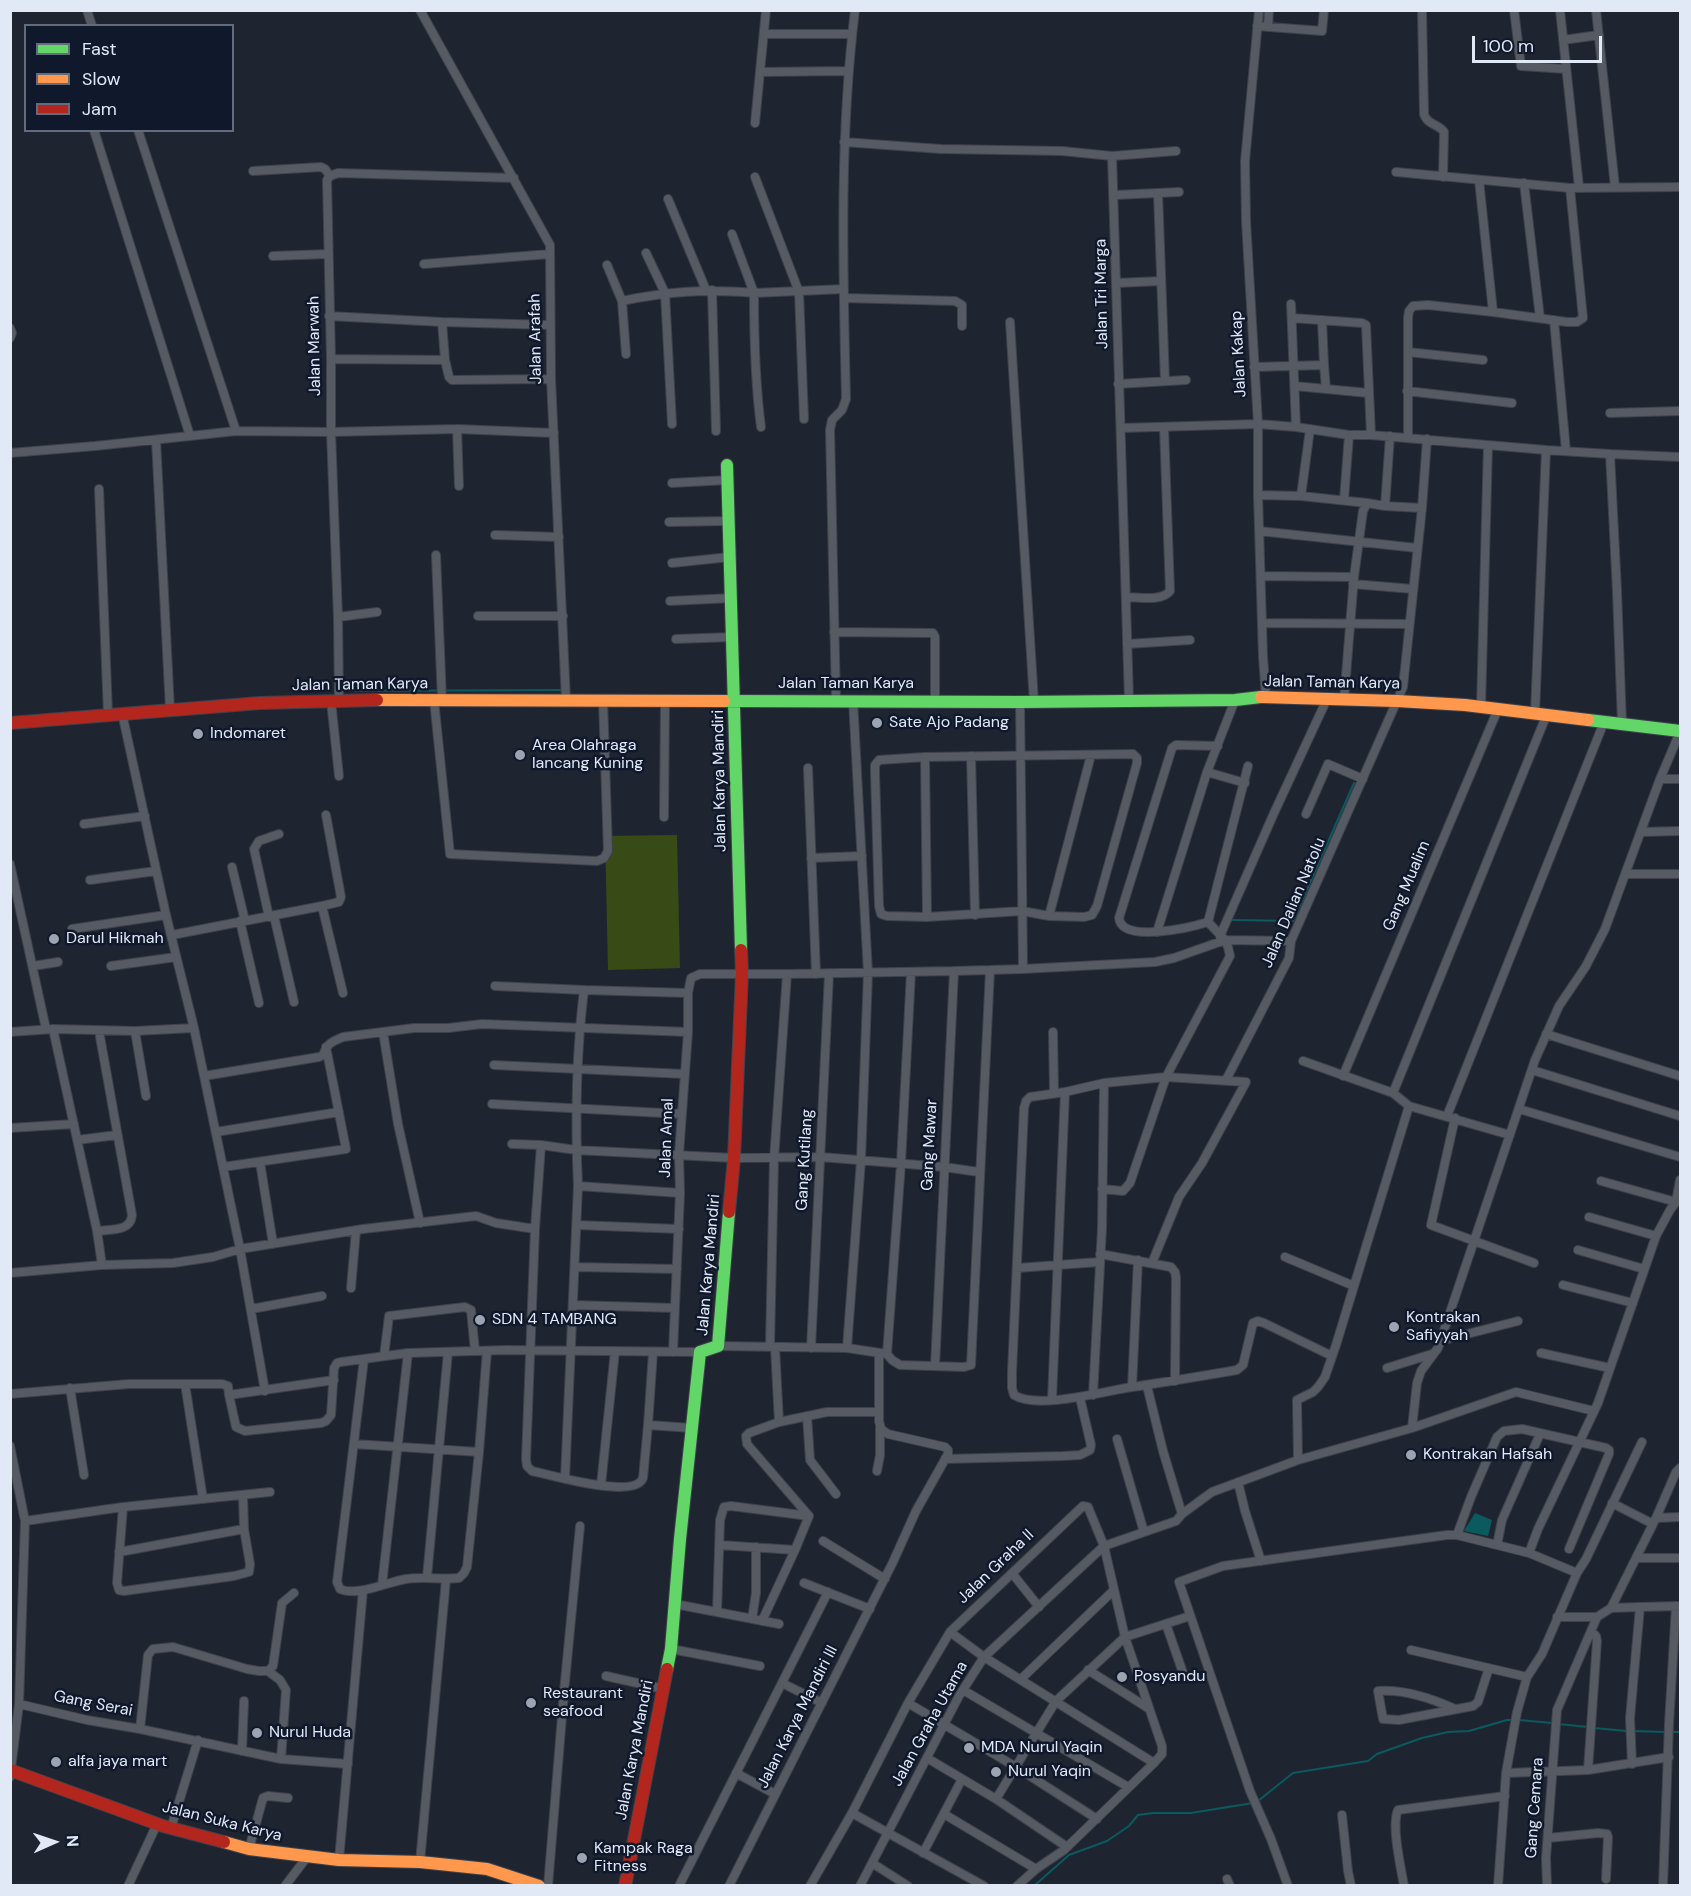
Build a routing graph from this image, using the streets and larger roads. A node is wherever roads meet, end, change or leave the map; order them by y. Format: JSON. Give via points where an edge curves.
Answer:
{"nodes":[{"id":1,"x":420,"y":10,"type":"edge"},
{"id":2,"x":766,"y":10,"type":"edge"},
{"id":3,"x":855,"y":10,"type":"edge"},
{"id":4,"x":1259,"y":10,"type":"edge"},
{"id":5,"x":1269,"y":10,"type":"edge"},
{"id":6,"x":1324,"y":10,"type":"edge"},
{"id":7,"x":1422,"y":10,"type":"edge"},
{"id":8,"x":1514,"y":10,"type":"edge"},
{"id":9,"x":1560,"y":10,"type":"edge"},
{"id":10,"x":1596,"y":10,"type":"edge"},
{"id":11,"x":1257,"y":26,"type":"junction"},
{"id":12,"x":1268,"y":27,"type":"junction"},
{"id":13,"x":764,"y":34,"type":"junction"},
{"id":14,"x":852,"y":34,"type":"junction"},
{"id":15,"x":1599,"y":35,"type":"junction"},
{"id":16,"x":1563,"y":40,"type":"junction"},
{"id":17,"x":1566,"y":69,"type":"junction"},
{"id":18,"x":848,"y":71,"type":"junction"},
{"id":19,"x":761,"y":72,"type":"junction"},
{"id":20,"x":755,"y":123,"type":"dead end"},
{"id":21,"x":95,"y":132,"type":"edge"},
{"id":22,"x":139,"y":132,"type":"edge"},
{"id":23,"x":844,"y":142,"type":"junction"},
{"id":24,"x":1176,"y":151,"type":"dead end"},
{"id":25,"x":1112,"y":156,"type":"junction"},
{"id":26,"x":253,"y":171,"type":"dead end"},
{"id":27,"x":1396,"y":172,"type":"dead end"},
{"id":28,"x":330,"y":176,"type":"junction"},
{"id":29,"x":755,"y":177,"type":"dead end"},
{"id":30,"x":1443,"y":177,"type":"junction"},
{"id":31,"x":514,"y":178,"type":"junction"},
{"id":32,"x":1479,"y":180,"type":"junction"},
{"id":33,"x":1524,"y":183,"type":"junction"},
{"id":34,"x":1615,"y":187,"type":"junction"},
{"id":35,"x":1680,"y":187,"type":"edge"},
{"id":36,"x":1574,"y":188,"type":"junction"},
{"id":37,"x":1179,"y":192,"type":"dead end"},
{"id":38,"x":1158,"y":193,"type":"junction"},
{"id":39,"x":1115,"y":195,"type":"junction"},
{"id":40,"x":668,"y":199,"type":"dead end"},
{"id":41,"x":732,"y":234,"type":"dead end"},
{"id":42,"x":646,"y":253,"type":"dead end"},
{"id":43,"x":328,"y":254,"type":"junction"},
{"id":44,"x":550,"y":254,"type":"junction"},
{"id":45,"x":273,"y":256,"type":"dead end"},
{"id":46,"x":424,"y":264,"type":"dead end"},
{"id":47,"x":607,"y":265,"type":"dead end"},
{"id":48,"x":1161,"y":281,"type":"junction"},
{"id":49,"x":1117,"y":283,"type":"junction"},
{"id":50,"x":709,"y":290,"type":"junction"},
{"id":51,"x":799,"y":292,"type":"junction"},
{"id":52,"x":665,"y":293,"type":"junction"},
{"id":53,"x":754,"y":293,"type":"junction"},
{"id":54,"x":844,"y":293,"type":"junction"},
{"id":55,"x":622,"y":301,"type":"junction"},
{"id":56,"x":1291,"y":304,"type":"dead end"},
{"id":57,"x":1493,"y":312,"type":"junction"},
{"id":58,"x":329,"y":316,"type":"junction"},
{"id":59,"x":1292,"y":318,"type":"junction"},
{"id":60,"x":1540,"y":318,"type":"junction"},
{"id":61,"x":1322,"y":320,"type":"junction"},
{"id":62,"x":1554,"y":320,"type":"junction"},
{"id":63,"x":442,"y":322,"type":"junction"},
{"id":64,"x":1010,"y":322,"type":"dead end"},
{"id":65,"x":550,"y":325,"type":"junction"},
{"id":66,"x":962,"y":326,"type":"dead end"},
{"id":67,"x":10,"y":328,"type":"edge"},
{"id":68,"x":10,"y":338,"type":"edge"},
{"id":69,"x":1408,"y":352,"type":"junction"},
{"id":70,"x":626,"y":354,"type":"dead end"},
{"id":71,"x":332,"y":359,"type":"junction"},
{"id":72,"x":445,"y":360,"type":"junction"},
{"id":73,"x":1484,"y":360,"type":"dead end"},
{"id":74,"x":1292,"y":365,"type":"junction"},
{"id":75,"x":1324,"y":365,"type":"junction"},
{"id":76,"x":1254,"y":367,"type":"junction"},
{"id":77,"x":551,"y":379,"type":"junction"},
{"id":78,"x":1186,"y":380,"type":"dead end"},
{"id":79,"x":1166,"y":381,"type":"junction"},
{"id":80,"x":1118,"y":384,"type":"junction"},
{"id":81,"x":1295,"y":386,"type":"junction"},
{"id":82,"x":1326,"y":389,"type":"junction"},
{"id":83,"x":1407,"y":391,"type":"junction"},
{"id":84,"x":1368,"y":393,"type":"junction"},
{"id":85,"x":1512,"y":403,"type":"dead end"},
{"id":86,"x":1680,"y":411,"type":"edge"},
{"id":87,"x":1610,"y":413,"type":"dead end"},
{"id":88,"x":804,"y":419,"type":"dead end"},
{"id":89,"x":672,"y":424,"type":"dead end"},
{"id":90,"x":1258,"y":424,"type":"junction"},
{"id":91,"x":761,"y":427,"type":"dead end"},
{"id":92,"x":1164,"y":427,"type":"junction"},
{"id":93,"x":1296,"y":427,"type":"junction"},
{"id":94,"x":1121,"y":428,"type":"junction"},
{"id":95,"x":457,"y":429,"type":"junction"},
{"id":96,"x":1310,"y":429,"type":"junction"},
{"id":97,"x":236,"y":431,"type":"junction"},
{"id":98,"x":716,"y":431,"type":"dead end"},
{"id":99,"x":331,"y":432,"type":"junction"},
{"id":100,"x":554,"y":433,"type":"junction"},
{"id":101,"x":1349,"y":435,"type":"junction"},
{"id":102,"x":1371,"y":435,"type":"junction"},
{"id":103,"x":190,"y":436,"type":"junction"},
{"id":104,"x":1390,"y":436,"type":"junction"},
{"id":105,"x":1408,"y":437,"type":"junction"},
{"id":106,"x":1427,"y":439,"type":"junction"},
{"id":107,"x":156,"y":440,"type":"junction"},
{"id":108,"x":1488,"y":445,"type":"junction"},
{"id":109,"x":1546,"y":450,"type":"junction"},
{"id":110,"x":1566,"y":451,"type":"junction"},
{"id":111,"x":10,"y":453,"type":"edge"},
{"id":112,"x":1610,"y":454,"type":"junction"},
{"id":113,"x":1680,"y":457,"type":"edge"},
{"id":114,"x":727,"y":465,"type":"dead end"},
{"id":115,"x":728,"y":480,"type":"junction"},
{"id":116,"x":672,"y":483,"type":"dead end"},
{"id":117,"x":459,"y":486,"type":"dead end"},
{"id":118,"x":99,"y":489,"type":"dead end"},
{"id":119,"x":1258,"y":495,"type":"junction"},
{"id":120,"x":1301,"y":496,"type":"junction"},
{"id":121,"x":1344,"y":500,"type":"junction"},
{"id":122,"x":1367,"y":502,"type":"junction"},
{"id":123,"x":1385,"y":506,"type":"junction"},
{"id":124,"x":1422,"y":508,"type":"junction"},
{"id":125,"x":729,"y":521,"type":"junction"},
{"id":126,"x":669,"y":522,"type":"dead end"},
{"id":127,"x":1259,"y":531,"type":"junction"},
{"id":128,"x":495,"y":535,"type":"dead end"},
{"id":129,"x":559,"y":537,"type":"junction"},
{"id":130,"x":1359,"y":541,"type":"junction"},
{"id":131,"x":1417,"y":548,"type":"junction"},
{"id":132,"x":436,"y":555,"type":"dead end"},
{"id":133,"x":730,"y":557,"type":"junction"},
{"id":134,"x":672,"y":563,"type":"dead end"},
{"id":135,"x":1261,"y":576,"type":"junction"},
{"id":136,"x":1353,"y":580,"type":"junction"},
{"id":137,"x":1413,"y":589,"type":"junction"},
{"id":138,"x":1126,"y":597,"type":"junction"},
{"id":139,"x":732,"y":598,"type":"junction"},
{"id":140,"x":670,"y":601,"type":"dead end"},
{"id":141,"x":377,"y":612,"type":"dead end"},
{"id":142,"x":478,"y":616,"type":"dead end"},
{"id":143,"x":563,"y":616,"type":"junction"},
{"id":144,"x":338,"y":617,"type":"junction"},
{"id":145,"x":1262,"y":623,"type":"junction"},
{"id":146,"x":1350,"y":624,"type":"junction"},
{"id":147,"x":1409,"y":624,"type":"junction"},
{"id":148,"x":834,"y":632,"type":"junction"},
{"id":149,"x":733,"y":637,"type":"junction"},
{"id":150,"x":676,"y":639,"type":"dead end"},
{"id":151,"x":1190,"y":640,"type":"dead end"},
{"id":152,"x":1127,"y":644,"type":"junction"},
{"id":153,"x":1266,"y":696,"type":"junction"},
{"id":154,"x":1327,"y":699,"type":"junction"},
{"id":155,"x":335,"y":700,"type":"junction"},
{"id":156,"x":438,"y":700,"type":"junction"},
{"id":157,"x":566,"y":700,"type":"junction"},
{"id":158,"x":603,"y":700,"type":"junction"},
{"id":159,"x":665,"y":700,"type":"junction"},
{"id":160,"x":735,"y":700,"type":"junction"},
{"id":161,"x":836,"y":700,"type":"junction"},
{"id":162,"x":853,"y":700,"type":"junction"},
{"id":163,"x":1129,"y":700,"type":"junction"},
{"id":164,"x":1235,"y":700,"type":"junction"},
{"id":165,"x":1344,"y":700,"type":"junction"},
{"id":166,"x":935,"y":701,"type":"junction"},
{"id":167,"x":1397,"y":701,"type":"junction"},
{"id":168,"x":1020,"y":702,"type":"junction"},
{"id":169,"x":1034,"y":702,"type":"junction"},
{"id":170,"x":1481,"y":707,"type":"junction"},
{"id":171,"x":1498,"y":709,"type":"junction"},
{"id":172,"x":170,"y":710,"type":"junction"},
{"id":173,"x":122,"y":713,"type":"junction"},
{"id":174,"x":1541,"y":713,"type":"junction"},
{"id":175,"x":108,"y":714,"type":"junction"},
{"id":176,"x":1604,"y":722,"type":"junction"},
{"id":177,"x":10,"y":723,"type":"edge"},
{"id":178,"x":1622,"y":724,"type":"junction"},
{"id":179,"x":1680,"y":731,"type":"edge"},
{"id":180,"x":1218,"y":746,"type":"junction"},
{"id":181,"x":1090,"y":755,"type":"junction"},
{"id":182,"x":971,"y":756,"type":"junction"},
{"id":183,"x":1021,"y":756,"type":"junction"},
{"id":184,"x":925,"y":757,"type":"junction"},
{"id":185,"x":1248,"y":766,"type":"dead end"},
{"id":186,"x":808,"y":768,"type":"dead end"},
{"id":187,"x":1208,"y":772,"type":"junction"},
{"id":188,"x":339,"y":776,"type":"dead end"},
{"id":189,"x":1680,"y":778,"type":"edge"},
{"id":190,"x":1363,"y":779,"type":"junction"},
{"id":191,"x":1660,"y":779,"type":"junction"},
{"id":192,"x":1245,"y":783,"type":"junction"},
{"id":193,"x":1306,"y":814,"type":"dead end"},
{"id":194,"x":326,"y":815,"type":"dead end"},
{"id":195,"x":145,"y":816,"type":"junction"},
{"id":196,"x":664,"y":817,"type":"dead end"},
{"id":197,"x":84,"y":824,"type":"dead end"},
{"id":198,"x":1680,"y":831,"type":"edge"},
{"id":199,"x":1641,"y":832,"type":"junction"},
{"id":200,"x":279,"y":834,"type":"dead end"},
{"id":201,"x":862,"y":856,"type":"junction"},
{"id":202,"x":811,"y":858,"type":"junction"},
{"id":203,"x":10,"y":864,"type":"edge"},
{"id":204,"x":232,"y":867,"type":"dead end"},
{"id":205,"x":156,"y":871,"type":"junction"},
{"id":206,"x":1626,"y":874,"type":"junction"},
{"id":207,"x":1680,"y":874,"type":"edge"},
{"id":208,"x":90,"y":880,"type":"dead end"},
{"id":209,"x":322,"y":906,"type":"junction"},
{"id":210,"x":1022,"y":911,"type":"junction"},
{"id":211,"x":166,"y":915,"type":"junction"},
{"id":212,"x":975,"y":915,"type":"junction"},
{"id":213,"x":271,"y":916,"type":"junction"},
{"id":214,"x":1049,"y":916,"type":"junction"},
{"id":215,"x":927,"y":917,"type":"junction"},
{"id":216,"x":242,"y":921,"type":"junction"},
{"id":217,"x":1208,"y":922,"type":"junction"},
{"id":218,"x":72,"y":929,"type":"dead end"},
{"id":219,"x":1157,"y":932,"type":"junction"},
{"id":220,"x":172,"y":935,"type":"junction"},
{"id":221,"x":1222,"y":938,"type":"junction"},
{"id":222,"x":1291,"y":941,"type":"junction"},
{"id":223,"x":176,"y":957,"type":"junction"},
{"id":224,"x":58,"y":962,"type":"dead end"},
{"id":225,"x":33,"y":966,"type":"junction"},
{"id":226,"x":111,"y":966,"type":"dead end"},
{"id":227,"x":1023,"y":969,"type":"junction"},
{"id":228,"x":954,"y":971,"type":"junction"},
{"id":229,"x":911,"y":972,"type":"junction"},
{"id":230,"x":742,"y":973,"type":"junction"},
{"id":231,"x":868,"y":973,"type":"junction"},
{"id":232,"x":787,"y":974,"type":"junction"},
{"id":233,"x":816,"y":974,"type":"junction"},
{"id":234,"x":829,"y":974,"type":"junction"},
{"id":235,"x":990,"y":974,"type":"junction"},
{"id":236,"x":495,"y":986,"type":"dead end"},
{"id":237,"x":584,"y":990,"type":"junction"},
{"id":238,"x":343,"y":993,"type":"dead end"},
{"id":239,"x":688,"y":993,"type":"junction"},
{"id":240,"x":294,"y":1002,"type":"dead end"},
{"id":241,"x":259,"y":1004,"type":"dead end"},
{"id":242,"x":194,"y":1028,"type":"junction"},
{"id":243,"x":581,"y":1028,"type":"junction"},
{"id":244,"x":50,"y":1029,"type":"junction"},
{"id":245,"x":99,"y":1031,"type":"junction"},
{"id":246,"x":135,"y":1031,"type":"junction"},
{"id":247,"x":10,"y":1032,"type":"edge"},
{"id":248,"x":383,"y":1032,"type":"junction"},
{"id":249,"x":688,"y":1032,"type":"junction"},
{"id":250,"x":1053,"y":1032,"type":"dead end"},
{"id":251,"x":1546,"y":1034,"type":"junction"},
{"id":252,"x":326,"y":1047,"type":"junction"},
{"id":253,"x":1303,"y":1061,"type":"dead end"},
{"id":254,"x":494,"y":1065,"type":"dead end"},
{"id":255,"x":577,"y":1070,"type":"junction"},
{"id":256,"x":1532,"y":1070,"type":"junction"},
{"id":257,"x":684,"y":1074,"type":"junction"},
{"id":258,"x":204,"y":1076,"type":"junction"},
{"id":259,"x":1343,"y":1076,"type":"junction"},
{"id":260,"x":1680,"y":1076,"type":"edge"},
{"id":261,"x":1166,"y":1077,"type":"junction"},
{"id":262,"x":1226,"y":1080,"type":"junction"},
{"id":263,"x":1104,"y":1083,"type":"junction"},
{"id":264,"x":1065,"y":1092,"type":"junction"},
{"id":265,"x":1054,"y":1093,"type":"junction"},
{"id":266,"x":1393,"y":1094,"type":"junction"},
{"id":267,"x":146,"y":1096,"type":"dead end"},
{"id":268,"x":492,"y":1104,"type":"dead end"},
{"id":269,"x":1409,"y":1106,"type":"junction"},
{"id":270,"x":577,"y":1108,"type":"junction"},
{"id":271,"x":1519,"y":1108,"type":"junction"},
{"id":272,"x":339,"y":1112,"type":"junction"},
{"id":273,"x":682,"y":1114,"type":"junction"},
{"id":274,"x":1680,"y":1116,"type":"edge"},
{"id":275,"x":1451,"y":1117,"type":"junction"},
{"id":276,"x":74,"y":1124,"type":"junction"},
{"id":277,"x":10,"y":1128,"type":"edge"},
{"id":278,"x":216,"y":1132,"type":"junction"},
{"id":279,"x":117,"y":1135,"type":"junction"},
{"id":280,"x":1510,"y":1135,"type":"junction"},
{"id":281,"x":77,"y":1140,"type":"junction"},
{"id":282,"x":512,"y":1144,"type":"dead end"},
{"id":283,"x":541,"y":1145,"type":"junction"},
{"id":284,"x":576,"y":1150,"type":"junction"},
{"id":285,"x":679,"y":1154,"type":"junction"},
{"id":286,"x":820,"y":1157,"type":"junction"},
{"id":287,"x":1680,"y":1157,"type":"edge"},
{"id":288,"x":734,"y":1158,"type":"junction"},
{"id":289,"x":774,"y":1159,"type":"junction"},
{"id":290,"x":861,"y":1160,"type":"junction"},
{"id":291,"x":260,"y":1162,"type":"junction"},
{"id":292,"x":901,"y":1163,"type":"junction"},
{"id":293,"x":223,"y":1167,"type":"junction"},
{"id":294,"x":944,"y":1167,"type":"junction"},
{"id":295,"x":980,"y":1172,"type":"junction"},
{"id":296,"x":1680,"y":1180,"type":"edge"},
{"id":297,"x":1601,"y":1181,"type":"dead end"},
{"id":298,"x":578,"y":1186,"type":"junction"},
{"id":299,"x":1102,"y":1189,"type":"junction"},
{"id":300,"x":680,"y":1193,"type":"junction"},
{"id":301,"x":1676,"y":1202,"type":"junction"},
{"id":302,"x":1589,"y":1217,"type":"dead end"},
{"id":303,"x":420,"y":1223,"type":"junction"},
{"id":304,"x":576,"y":1225,"type":"junction"},
{"id":305,"x":535,"y":1229,"type":"junction"},
{"id":306,"x":679,"y":1229,"type":"junction"},
{"id":307,"x":356,"y":1230,"type":"junction"},
{"id":308,"x":97,"y":1231,"type":"junction"},
{"id":309,"x":1656,"y":1236,"type":"junction"},
{"id":310,"x":1474,"y":1239,"type":"junction"},
{"id":311,"x":273,"y":1244,"type":"junction"},
{"id":312,"x":240,"y":1249,"type":"junction"},
{"id":313,"x":1578,"y":1250,"type":"dead end"},
{"id":314,"x":1285,"y":1257,"type":"dead end"},
{"id":315,"x":1100,"y":1258,"type":"junction"},
{"id":316,"x":1138,"y":1260,"type":"junction"},
{"id":317,"x":1152,"y":1263,"type":"junction"},
{"id":318,"x":1534,"y":1263,"type":"dead end"},
{"id":319,"x":102,"y":1265,"type":"junction"},
{"id":320,"x":1059,"y":1266,"type":"junction"},
{"id":321,"x":575,"y":1267,"type":"junction"},
{"id":322,"x":1017,"y":1268,"type":"junction"},
{"id":323,"x":677,"y":1269,"type":"junction"},
{"id":324,"x":1644,"y":1269,"type":"junction"},
{"id":325,"x":10,"y":1273,"type":"edge"},
{"id":326,"x":1563,"y":1285,"type":"dead end"},
{"id":327,"x":1354,"y":1286,"type":"junction"},
{"id":328,"x":351,"y":1288,"type":"dead end"},
{"id":329,"x":322,"y":1296,"type":"dead end"},
{"id":330,"x":1633,"y":1303,"type":"junction"},
{"id":331,"x":573,"y":1305,"type":"junction"},
{"id":332,"x":675,"y":1308,"type":"junction"},
{"id":333,"x":251,"y":1309,"type":"junction"},
{"id":334,"x":1518,"y":1321,"type":"dead end"},
{"id":335,"x":1440,"y":1341,"type":"junction"},
{"id":336,"x":718,"y":1346,"type":"junction"},
{"id":337,"x":772,"y":1347,"type":"junction"},
{"id":338,"x":811,"y":1348,"type":"junction"},
{"id":339,"x":847,"y":1348,"type":"junction"},
{"id":340,"x":531,"y":1350,"type":"junction"},
{"id":341,"x":475,"y":1351,"type":"junction"},
{"id":342,"x":488,"y":1351,"type":"junction"},
{"id":343,"x":571,"y":1351,"type":"junction"},
{"id":344,"x":615,"y":1351,"type":"junction"},
{"id":345,"x":448,"y":1352,"type":"junction"},
{"id":346,"x":653,"y":1352,"type":"junction"},
{"id":347,"x":673,"y":1352,"type":"junction"},
{"id":348,"x":700,"y":1352,"type":"junction"},
{"id":349,"x":408,"y":1353,"type":"junction"},
{"id":350,"x":1436,"y":1353,"type":"junction"},
{"id":351,"x":1541,"y":1353,"type":"dead end"},
{"id":352,"x":883,"y":1354,"type":"junction"},
{"id":353,"x":384,"y":1356,"type":"junction"},
{"id":354,"x":1332,"y":1356,"type":"junction"},
{"id":355,"x":364,"y":1359,"type":"junction"},
{"id":356,"x":935,"y":1366,"type":"junction"},
{"id":357,"x":1387,"y":1368,"type":"dead end"},
{"id":358,"x":1610,"y":1368,"type":"junction"},
{"id":359,"x":334,"y":1380,"type":"junction"},
{"id":360,"x":1175,"y":1381,"type":"junction"},
{"id":361,"x":185,"y":1384,"type":"junction"},
{"id":362,"x":1147,"y":1386,"type":"junction"},
{"id":363,"x":1132,"y":1387,"type":"junction"},
{"id":364,"x":70,"y":1388,"type":"junction"},
{"id":365,"x":265,"y":1391,"type":"junction"},
{"id":366,"x":10,"y":1394,"type":"edge"},
{"id":367,"x":229,"y":1395,"type":"junction"},
{"id":368,"x":1094,"y":1395,"type":"junction"},
{"id":369,"x":1080,"y":1398,"type":"junction"},
{"id":370,"x":1052,"y":1399,"type":"junction"},
{"id":371,"x":1594,"y":1411,"type":"junction"},
{"id":372,"x":879,"y":1412,"type":"junction"},
{"id":373,"x":807,"y":1416,"type":"junction"},
{"id":374,"x":779,"y":1422,"type":"junction"},
{"id":375,"x":648,"y":1425,"type":"junction"},
{"id":376,"x":692,"y":1428,"type":"junction"},
{"id":377,"x":880,"y":1428,"type":"junction"},
{"id":378,"x":1412,"y":1428,"type":"junction"},
{"id":379,"x":1540,"y":1434,"type":"junction"},
{"id":380,"x":1117,"y":1439,"type":"dead end"},
{"id":381,"x":1579,"y":1442,"type":"junction"},
{"id":382,"x":1642,"y":1442,"type":"dead end"},
{"id":383,"x":354,"y":1444,"type":"junction"},
{"id":384,"x":10,"y":1446,"type":"edge"},
{"id":385,"x":398,"y":1447,"type":"junction"},
{"id":386,"x":439,"y":1450,"type":"junction"},
{"id":387,"x":479,"y":1452,"type":"junction"},
{"id":388,"x":945,"y":1459,"type":"junction"},
{"id":389,"x":1298,"y":1460,"type":"junction"},
{"id":390,"x":13,"y":1464,"type":"edge"},
{"id":391,"x":1680,"y":1468,"type":"edge"},
{"id":392,"x":877,"y":1471,"type":"dead end"},
{"id":393,"x":84,"y":1474,"type":"dead end"},
{"id":394,"x":565,"y":1479,"type":"junction"},
{"id":395,"x":1238,"y":1482,"type":"junction"},
{"id":396,"x":602,"y":1485,"type":"junction"},
{"id":397,"x":270,"y":1492,"type":"dead end"},
{"id":398,"x":836,"y":1494,"type":"dead end"},
{"id":399,"x":243,"y":1495,"type":"junction"},
{"id":400,"x":203,"y":1499,"type":"junction"},
{"id":401,"x":1612,"y":1503,"type":"junction"},
{"id":402,"x":123,"y":1507,"type":"junction"},
{"id":403,"x":1182,"y":1514,"type":"junction"},
{"id":404,"x":809,"y":1516,"type":"junction"},
{"id":405,"x":1680,"y":1517,"type":"edge"},
{"id":406,"x":25,"y":1521,"type":"junction"},
{"id":407,"x":1655,"y":1521,"type":"junction"},
{"id":408,"x":580,"y":1526,"type":"dead end"},
{"id":409,"x":244,"y":1529,"type":"junction"},
{"id":410,"x":1144,"y":1532,"type":"junction"},
{"id":411,"x":1457,"y":1535,"type":"junction"},
{"id":412,"x":823,"y":1541,"type":"dead end"},
{"id":413,"x":720,"y":1545,"type":"junction"},
{"id":414,"x":1497,"y":1545,"type":"junction"},
{"id":415,"x":1104,"y":1546,"type":"junction"},
{"id":416,"x":756,"y":1547,"type":"junction"},
{"id":417,"x":1569,"y":1549,"type":"dead end"},
{"id":418,"x":795,"y":1550,"type":"junction"},
{"id":419,"x":119,"y":1552,"type":"junction"},
{"id":420,"x":1529,"y":1553,"type":"junction"},
{"id":421,"x":1636,"y":1558,"type":"junction"},
{"id":422,"x":1680,"y":1558,"type":"edge"},
{"id":423,"x":1261,"y":1561,"type":"junction"},
{"id":424,"x":1012,"y":1573,"type":"junction"},
{"id":425,"x":1577,"y":1573,"type":"junction"},
{"id":426,"x":427,"y":1577,"type":"junction"},
{"id":427,"x":446,"y":1579,"type":"junction"},
{"id":428,"x":885,"y":1579,"type":"junction"},
{"id":429,"x":804,"y":1583,"type":"dead end"},
{"id":430,"x":382,"y":1585,"type":"junction"},
{"id":431,"x":363,"y":1590,"type":"junction"},
{"id":432,"x":1114,"y":1590,"type":"junction"},
{"id":433,"x":828,"y":1592,"type":"junction"},
{"id":434,"x":294,"y":1593,"type":"dead end"},
{"id":435,"x":675,"y":1604,"type":"junction"},
{"id":436,"x":1039,"y":1606,"type":"junction"},
{"id":437,"x":1678,"y":1606,"type":"edge"},
{"id":438,"x":1611,"y":1608,"type":"junction"},
{"id":439,"x":1640,"y":1608,"type":"junction"},
{"id":440,"x":870,"y":1609,"type":"junction"},
{"id":441,"x":717,"y":1612,"type":"junction"},
{"id":442,"x":1190,"y":1616,"type":"junction"},
{"id":443,"x":1557,"y":1617,"type":"junction"},
{"id":444,"x":1597,"y":1617,"type":"junction"},
{"id":445,"x":757,"y":1620,"type":"junction"},
{"id":446,"x":779,"y":1624,"type":"dead end"},
{"id":447,"x":1166,"y":1624,"type":"junction"},
{"id":448,"x":1591,"y":1631,"type":"junction"},
{"id":449,"x":950,"y":1632,"type":"junction"},
{"id":450,"x":1125,"y":1637,"type":"junction"},
{"id":451,"x":671,"y":1649,"type":"junction"},
{"id":452,"x":1411,"y":1650,"type":"dead end"},
{"id":453,"x":984,"y":1657,"type":"junction"},
{"id":454,"x":760,"y":1666,"type":"dead end"},
{"id":455,"x":1489,"y":1668,"type":"junction"},
{"id":456,"x":1088,"y":1670,"type":"junction"},
{"id":457,"x":268,"y":1671,"type":"junction"},
{"id":458,"x":1184,"y":1673,"type":"dead end"},
{"id":459,"x":606,"y":1676,"type":"dead end"},
{"id":460,"x":1527,"y":1677,"type":"junction"},
{"id":461,"x":1021,"y":1679,"type":"junction"},
{"id":462,"x":782,"y":1683,"type":"junction"},
{"id":463,"x":664,"y":1689,"type":"junction"},
{"id":464,"x":963,"y":1690,"type":"junction"},
{"id":465,"x":244,"y":1701,"type":"dead end"},
{"id":466,"x":1056,"y":1701,"type":"junction"},
{"id":467,"x":822,"y":1703,"type":"junction"},
{"id":468,"x":909,"y":1703,"type":"junction"},
{"id":469,"x":19,"y":1704,"type":"junction"},
{"id":470,"x":1148,"y":1708,"type":"junction"},
{"id":471,"x":1455,"y":1709,"type":"junction"},
{"id":472,"x":945,"y":1724,"type":"junction"},
{"id":473,"x":140,"y":1729,"type":"junction"},
{"id":474,"x":1036,"y":1733,"type":"junction"},
{"id":475,"x":198,"y":1740,"type":"junction"},
{"id":476,"x":242,"y":1751,"type":"junction"},
{"id":477,"x":1669,"y":1757,"type":"junction"},
{"id":478,"x":927,"y":1758,"type":"junction"},
{"id":479,"x":281,"y":1759,"type":"junction"},
{"id":480,"x":1154,"y":1763,"type":"junction"},
{"id":481,"x":348,"y":1764,"type":"junction"},
{"id":482,"x":1632,"y":1764,"type":"junction"},
{"id":483,"x":1016,"y":1767,"type":"junction"},
{"id":484,"x":1554,"y":1770,"type":"junction"},
{"id":485,"x":1588,"y":1770,"type":"junction"},
{"id":486,"x":11,"y":1772,"type":"edge"},
{"id":487,"x":736,"y":1773,"type":"junction"},
{"id":488,"x":1506,"y":1773,"type":"junction"},
{"id":489,"x":962,"y":1779,"type":"junction"},
{"id":490,"x":1128,"y":1787,"type":"junction"},
{"id":491,"x":775,"y":1794,"type":"junction"},
{"id":492,"x":1505,"y":1796,"type":"junction"},
{"id":493,"x":288,"y":1798,"type":"dead end"},
{"id":494,"x":996,"y":1799,"type":"junction"},
{"id":495,"x":852,"y":1813,"type":"junction"},
{"id":496,"x":944,"y":1814,"type":"junction"},
{"id":497,"x":1342,"y":1815,"type":"dead end"},
{"id":498,"x":1097,"y":1819,"type":"junction"},
{"id":499,"x":157,"y":1824,"type":"junction"},
{"id":500,"x":171,"y":1828,"type":"junction"},
{"id":501,"x":888,"y":1833,"type":"junction"},
{"id":502,"x":1548,"y":1838,"type":"junction"},
{"id":503,"x":1067,"y":1847,"type":"junction"},
{"id":504,"x":249,"y":1849,"type":"junction"},
{"id":505,"x":923,"y":1853,"type":"junction"},
{"id":506,"x":307,"y":1857,"type":"junction"},
{"id":507,"x":339,"y":1860,"type":"junction"},
{"id":508,"x":420,"y":1862,"type":"junction"},
{"id":509,"x":872,"y":1863,"type":"junction"},
{"id":510,"x":1036,"y":1869,"type":"junction"},
{"id":511,"x":1606,"y":1879,"type":"dead end"},
{"id":512,"x":128,"y":1886,"type":"edge"},
{"id":513,"x":285,"y":1886,"type":"edge"},
{"id":514,"x":539,"y":1886,"type":"edge"},
{"id":515,"x":548,"y":1886,"type":"edge"},
{"id":516,"x":625,"y":1886,"type":"edge"},
{"id":517,"x":680,"y":1886,"type":"edge"},
{"id":518,"x":729,"y":1886,"type":"edge"},
{"id":519,"x":810,"y":1886,"type":"edge"},
{"id":520,"x":860,"y":1886,"type":"edge"},
{"id":521,"x":908,"y":1886,"type":"edge"},
{"id":522,"x":984,"y":1886,"type":"edge"},
{"id":523,"x":1017,"y":1886,"type":"edge"},
{"id":524,"x":1288,"y":1886,"type":"edge"},
{"id":525,"x":1351,"y":1886,"type":"edge"},
{"id":526,"x":1404,"y":1886,"type":"edge"},
{"id":527,"x":1498,"y":1886,"type":"edge"},
{"id":528,"x":1547,"y":1886,"type":"edge"},
{"id":529,"x":1663,"y":1886,"type":"edge"}],
"edges":[{"from":1,"to":31,"type":"street","name":"Jalan Arafah"},
{"from":2,"to":13,"type":"street"},
{"from":3,"to":14,"type":"street"},
{"from":4,"to":11,"type":"street","name":"Jalan Kakap"},
{"from":5,"to":12,"type":"street"},
{"from":6,"to":12,"type":"street","via":[[1322,31]]},
{"from":7,"to":30,"type":"street","via":[[1424,114],[1426,120],[1444,132]]},
{"from":8,"to":17,"type":"street","via":[[1520,66]]},
{"from":9,"to":16,"type":"street"},
{"from":10,"to":15,"type":"street"},
{"from":11,"to":12,"type":"street"},
{"from":11,"to":76,"type":"street","name":"Jalan Kakap","via":[[1245,161]]},
{"from":13,"to":14,"type":"street"},
{"from":13,"to":19,"type":"street"},
{"from":14,"to":18,"type":"street"},
{"from":15,"to":16,"type":"street"},
{"from":15,"to":34,"type":"street"},
{"from":16,"to":17,"type":"street"},
{"from":17,"to":36,"type":"street"},
{"from":18,"to":19,"type":"street"},
{"from":18,"to":23,"type":"street"},
{"from":19,"to":20,"type":"street"},
{"from":21,"to":103,"type":"street"},
{"from":22,"to":97,"type":"street"},
{"from":23,"to":25,"type":"street"},
{"from":23,"to":54,"type":"street"},
{"from":24,"to":25,"type":"street"},
{"from":25,"to":39,"type":"street","name":"Jalan Tri Marga"},
{"from":26,"to":28,"type":"street","via":[[321,167]]},
{"from":27,"to":30,"type":"street"},
{"from":28,"to":31,"type":"street","via":[[338,173]]},
{"from":28,"to":43,"type":"street","name":"Jalan Marwah"},
{"from":29,"to":51,"type":"street"},
{"from":30,"to":32,"type":"street"},
{"from":31,"to":44,"type":"street","name":"Jalan Arafah","via":[[548,239]]},
{"from":32,"to":33,"type":"street"},
{"from":32,"to":57,"type":"street"},
{"from":33,"to":36,"type":"street"},
{"from":33,"to":60,"type":"street"},
{"from":34,"to":35,"type":"street"},
{"from":34,"to":36,"type":"street"},
{"from":36,"to":62,"type":"street","via":[[1583,315],[1577,322]]},
{"from":37,"to":38,"type":"street"},
{"from":38,"to":39,"type":"street"},
{"from":38,"to":48,"type":"street"},
{"from":39,"to":49,"type":"street","name":"Jalan Tri Marga"},
{"from":40,"to":50,"type":"street"},
{"from":41,"to":53,"type":"street"},
{"from":42,"to":52,"type":"street"},
{"from":43,"to":45,"type":"street"},
{"from":43,"to":58,"type":"street","name":"Jalan Marwah"},
{"from":44,"to":46,"type":"street"},
{"from":44,"to":65,"type":"street","name":"Jalan Arafah"},
{"from":47,"to":55,"type":"street"},
{"from":48,"to":49,"type":"street"},
{"from":48,"to":79,"type":"street"},
{"from":49,"to":80,"type":"street","name":"Jalan Tri Marga"},
{"from":50,"to":52,"type":"street"},
{"from":50,"to":53,"type":"street"},
{"from":50,"to":98,"type":"street"},
{"from":51,"to":53,"type":"street"},
{"from":51,"to":54,"type":"street"},
{"from":51,"to":88,"type":"street"},
{"from":52,"to":55,"type":"street"},
{"from":52,"to":89,"type":"street"},
{"from":53,"to":91,"type":"street"},
{"from":54,"to":66,"type":"street","via":[[955,301],[962,305]]},
{"from":54,"to":148,"type":"street","via":[[846,399],[830,430]]},
{"from":55,"to":70,"type":"street"},
{"from":56,"to":59,"type":"street"},
{"from":57,"to":60,"type":"street"},
{"from":57,"to":69,"type":"street","via":[[1413,305],[1409,310]]},
{"from":58,"to":63,"type":"street"},
{"from":58,"to":71,"type":"street","name":"Jalan Marwah"},
{"from":59,"to":61,"type":"street"},
{"from":59,"to":74,"type":"street"},
{"from":60,"to":62,"type":"street"},
{"from":61,"to":75,"type":"street"},
{"from":61,"to":84,"type":"street","via":[[1366,326]]},
{"from":62,"to":110,"type":"street"},
{"from":63,"to":65,"type":"street"},
{"from":63,"to":72,"type":"street"},
{"from":64,"to":169,"type":"street"},
{"from":65,"to":77,"type":"street","name":"Jalan Arafah"},
{"from":67,"to":68,"type":"street"},
{"from":69,"to":73,"type":"street"},
{"from":69,"to":83,"type":"street"},
{"from":71,"to":72,"type":"street"},
{"from":71,"to":99,"type":"street","name":"Jalan Marwah"},
{"from":72,"to":77,"type":"street","via":[[452,380]]},
{"from":74,"to":75,"type":"street"},
{"from":74,"to":76,"type":"street"},
{"from":74,"to":81,"type":"street"},
{"from":75,"to":82,"type":"street"},
{"from":76,"to":90,"type":"street","name":"Jalan Kakap"},
{"from":77,"to":100,"type":"street","name":"Jalan Arafah"},
{"from":78,"to":79,"type":"street"},
{"from":79,"to":80,"type":"street"},
{"from":80,"to":94,"type":"street","name":"Jalan Tri Marga"},
{"from":81,"to":82,"type":"street"},
{"from":81,"to":93,"type":"street"},
{"from":82,"to":84,"type":"street"},
{"from":83,"to":85,"type":"street"},
{"from":83,"to":105,"type":"street"},
{"from":84,"to":102,"type":"street"},
{"from":86,"to":87,"type":"street"},
{"from":90,"to":92,"type":"street"},
{"from":90,"to":93,"type":"street"},
{"from":90,"to":119,"type":"street","name":"Jalan Kakap"},
{"from":92,"to":94,"type":"street"},
{"from":92,"to":138,"type":"street","via":[[1170,588],[1168,594],[1158,597]]},
{"from":93,"to":96,"type":"street"},
{"from":94,"to":138,"type":"street","name":"Jalan Tri Marga"},
{"from":95,"to":99,"type":"street"},
{"from":95,"to":100,"type":"street"},
{"from":95,"to":117,"type":"street"},
{"from":96,"to":101,"type":"street"},
{"from":96,"to":120,"type":"street"},
{"from":97,"to":99,"type":"street"},
{"from":97,"to":103,"type":"street"},
{"from":99,"to":144,"type":"street","name":"Jalan Marwah"},
{"from":100,"to":129,"type":"street","name":"Jalan Arafah"},
{"from":101,"to":102,"type":"street"},
{"from":101,"to":121,"type":"street"},
{"from":102,"to":104,"type":"street"},
{"from":103,"to":107,"type":"street"},
{"from":104,"to":105,"type":"street"},
{"from":104,"to":123,"type":"street"},
{"from":105,"to":106,"type":"street"},
{"from":106,"to":108,"type":"street"},
{"from":106,"to":124,"type":"street","name":"Jalan Dalian Natolu"},
{"from":107,"to":111,"type":"street"},
{"from":107,"to":172,"type":"street"},
{"from":108,"to":109,"type":"street"},
{"from":108,"to":170,"type":"street"},
{"from":109,"to":110,"type":"street"},
{"from":109,"to":174,"type":"street"},
{"from":110,"to":112,"type":"street"},
{"from":112,"to":113,"type":"street"},
{"from":112,"to":178,"type":"street"},
{"from":114,"to":115,"type":"street","name":"Jalan Karya Mandiri"},
{"from":115,"to":116,"type":"street"},
{"from":115,"to":125,"type":"street","name":"Jalan Karya Mandiri"},
{"from":118,"to":175,"type":"street"},
{"from":119,"to":120,"type":"street"},
{"from":119,"to":127,"type":"street","name":"Jalan Kakap"},
{"from":120,"to":121,"type":"street"},
{"from":121,"to":122,"type":"street"},
{"from":122,"to":123,"type":"street"},
{"from":122,"to":130,"type":"street"},
{"from":123,"to":124,"type":"street"},
{"from":124,"to":131,"type":"street","name":"Jalan Dalian Natolu"},
{"from":125,"to":126,"type":"street"},
{"from":125,"to":133,"type":"street","name":"Jalan Karya Mandiri"},
{"from":127,"to":130,"type":"street"},
{"from":127,"to":135,"type":"street","name":"Jalan Kakap"},
{"from":128,"to":129,"type":"street"},
{"from":129,"to":143,"type":"street","name":"Jalan Arafah"},
{"from":130,"to":131,"type":"street"},
{"from":130,"to":136,"type":"street"},
{"from":131,"to":137,"type":"street","name":"Jalan Dalian Natolu"},
{"from":132,"to":156,"type":"street"},
{"from":133,"to":134,"type":"street"},
{"from":133,"to":139,"type":"street","name":"Jalan Karya Mandiri"},
{"from":135,"to":136,"type":"street"},
{"from":135,"to":145,"type":"street","name":"Jalan Kakap"},
{"from":136,"to":137,"type":"street"},
{"from":136,"to":146,"type":"street"},
{"from":137,"to":147,"type":"street","name":"Jalan Dalian Natolu"},
{"from":138,"to":152,"type":"street","name":"Jalan Tri Marga"},
{"from":139,"to":140,"type":"street"},
{"from":139,"to":149,"type":"street","name":"Jalan Karya Mandiri"},
{"from":141,"to":144,"type":"street"},
{"from":142,"to":143,"type":"street"},
{"from":143,"to":157,"type":"street","name":"Jalan Arafah"},
{"from":144,"to":155,"type":"street","name":"Jalan Marwah"},
{"from":145,"to":146,"type":"street"},
{"from":145,"to":153,"type":"street","name":"Jalan Kakap"},
{"from":146,"to":147,"type":"street"},
{"from":146,"to":165,"type":"street"},
{"from":147,"to":167,"type":"street","name":"Jalan Dalian Natolu"},
{"from":148,"to":161,"type":"street"},
{"from":148,"to":166,"type":"street","via":[[933,633]]},
{"from":149,"to":150,"type":"street"},
{"from":149,"to":160,"type":"street","name":"Jalan Karya Mandiri"},
{"from":151,"to":152,"type":"street"},
{"from":152,"to":163,"type":"street","name":"Jalan Tri Marga"},
{"from":153,"to":154,"type":"street","name":"Jalan Taman Karya"},
{"from":153,"to":164,"type":"street","name":"Jalan Taman Karya"},
{"from":154,"to":165,"type":"street","name":"Jalan Taman Karya"},
{"from":154,"to":221,"type":"street"},
{"from":155,"to":156,"type":"street","name":"Jalan Taman Karya"},
{"from":155,"to":172,"type":"street","name":"Jalan Taman Karya"},
{"from":155,"to":188,"type":"street","name":"Jalan Marwah"},
{"from":156,"to":157,"type":"street","name":"Jalan Taman Karya"},
{"from":156,"to":158,"type":"street","via":[[450,854],[597,861],[608,851]]},
{"from":157,"to":158,"type":"street","name":"Jalan Taman Karya"},
{"from":158,"to":159,"type":"street","name":"Jalan Taman Karya"},
{"from":159,"to":160,"type":"street","name":"Jalan Taman Karya"},
{"from":159,"to":196,"type":"street"},
{"from":160,"to":161,"type":"street","name":"Jalan Taman Karya"},
{"from":160,"to":230,"type":"street","name":"Jalan Karya Mandiri"},
{"from":161,"to":162,"type":"street","name":"Jalan Taman Karya"},
{"from":162,"to":166,"type":"street","name":"Jalan Taman Karya"},
{"from":162,"to":201,"type":"street"},
{"from":163,"to":164,"type":"street","name":"Jalan Taman Karya"},
{"from":163,"to":169,"type":"street","name":"Jalan Taman Karya"},
{"from":164,"to":180,"type":"street"},
{"from":165,"to":167,"type":"street","name":"Jalan Taman Karya"},
{"from":166,"to":168,"type":"street","name":"Jalan Taman Karya"},
{"from":167,"to":170,"type":"street","name":"Jalan Taman Karya"},
{"from":167,"to":190,"type":"street","name":"Jalan Dalian Natolu"},
{"from":168,"to":169,"type":"street","name":"Jalan Taman Karya"},
{"from":168,"to":183,"type":"street"},
{"from":170,"to":171,"type":"street","name":"Jalan Taman Karya"},
{"from":171,"to":174,"type":"street","name":"Jalan Taman Karya"},
{"from":171,"to":259,"type":"street","name":"Gang Mualim"},
{"from":172,"to":173,"type":"street","name":"Jalan Taman Karya"},
{"from":173,"to":175,"type":"street","name":"Jalan Taman Karya"},
{"from":173,"to":195,"type":"street"},
{"from":174,"to":176,"type":"street","name":"Jalan Taman Karya"},
{"from":174,"to":266,"type":"street"},
{"from":175,"to":177,"type":"street","name":"Jalan Taman Karya"},
{"from":176,"to":178,"type":"street","name":"Jalan Taman Karya"},
{"from":176,"to":275,"type":"street"},
{"from":178,"to":179,"type":"street","name":"Jalan Taman Karya"},
{"from":179,"to":191,"type":"street"},
{"from":180,"to":187,"type":"street"},
{"from":180,"to":219,"type":"street","via":[[1176,745],[1171,750],[1119,918],[1122,926],[1131,930]]},
{"from":181,"to":183,"type":"street"},
{"from":181,"to":214,"type":"street"},
{"from":181,"to":214,"type":"street","via":[[1133,754],[1138,761],[1094,913],[1084,917]]},
{"from":182,"to":183,"type":"street"},
{"from":182,"to":184,"type":"street"},
{"from":182,"to":212,"type":"street"},
{"from":183,"to":210,"type":"street"},
{"from":184,"to":215,"type":"street"},
{"from":184,"to":215,"type":"street","via":[[880,759],[875,773],[879,908],[884,916]]},
{"from":185,"to":192,"type":"street"},
{"from":186,"to":202,"type":"street"},
{"from":187,"to":192,"type":"street"},
{"from":187,"to":219,"type":"street"},
{"from":189,"to":191,"type":"street"},
{"from":190,"to":193,"type":"street","via":[[1328,764]]},
{"from":190,"to":222,"type":"street","name":"Jalan Dalian Natolu"},
{"from":191,"to":199,"type":"street"},
{"from":192,"to":217,"type":"street"},
{"from":194,"to":209,"type":"street","via":[[341,897],[339,902]]},
{"from":195,"to":197,"type":"street"},
{"from":195,"to":205,"type":"street"},
{"from":198,"to":199,"type":"street"},
{"from":199,"to":206,"type":"street"},
{"from":200,"to":213,"type":"street","via":[[259,841],[254,848]]},
{"from":201,"to":202,"type":"street"},
{"from":201,"to":231,"type":"street"},
{"from":202,"to":233,"type":"street"},
{"from":203,"to":225,"type":"street"},
{"from":204,"to":216,"type":"street"},
{"from":205,"to":208,"type":"street"},
{"from":205,"to":211,"type":"street"},
{"from":206,"to":207,"type":"street"},
{"from":206,"to":251,"type":"street","via":[[1605,929]]},
{"from":209,"to":213,"type":"street"},
{"from":209,"to":238,"type":"street"},
{"from":210,"to":212,"type":"street"},
{"from":210,"to":214,"type":"street"},
{"from":210,"to":227,"type":"street"},
{"from":211,"to":218,"type":"street"},
{"from":211,"to":220,"type":"street"},
{"from":212,"to":215,"type":"street"},
{"from":213,"to":216,"type":"street"},
{"from":213,"to":240,"type":"street"},
{"from":216,"to":220,"type":"street"},
{"from":216,"to":241,"type":"street"},
{"from":217,"to":219,"type":"street"},
{"from":217,"to":221,"type":"street"},
{"from":220,"to":223,"type":"street"},
{"from":221,"to":222,"type":"street"},
{"from":221,"to":227,"type":"street","via":[[1155,962]]},
{"from":221,"to":261,"type":"street","via":[[1230,956]]},
{"from":222,"to":262,"type":"street","name":"Jalan Dalian Natolu","via":[[1289,958]]},
{"from":223,"to":226,"type":"street"},
{"from":223,"to":242,"type":"street"},
{"from":224,"to":225,"type":"street"},
{"from":225,"to":244,"type":"street"},
{"from":227,"to":235,"type":"street"},
{"from":228,"to":229,"type":"street"},
{"from":228,"to":235,"type":"street"},
{"from":228,"to":294,"type":"street","name":"Gang Mawar"},
{"from":229,"to":231,"type":"street"},
{"from":229,"to":292,"type":"street"},
{"from":230,"to":232,"type":"street"},
{"from":230,"to":239,"type":"street","via":[[696,974]]},
{"from":230,"to":288,"type":"street","name":"Jalan Karya Mandiri"},
{"from":231,"to":234,"type":"street"},
{"from":231,"to":290,"type":"street"},
{"from":232,"to":233,"type":"street"},
{"from":232,"to":289,"type":"street"},
{"from":233,"to":234,"type":"street"},
{"from":234,"to":286,"type":"street","name":"Gang Kutilang"},
{"from":235,"to":295,"type":"street"},
{"from":236,"to":237,"type":"street"},
{"from":237,"to":239,"type":"street"},
{"from":237,"to":243,"type":"street"},
{"from":239,"to":249,"type":"street","name":"Jalan Amal"},
{"from":242,"to":246,"type":"street"},
{"from":242,"to":258,"type":"street"},
{"from":243,"to":248,"type":"street","via":[[482,1024]]},
{"from":243,"to":249,"type":"street"},
{"from":243,"to":255,"type":"street"},
{"from":244,"to":245,"type":"street"},
{"from":244,"to":247,"type":"street"},
{"from":244,"to":276,"type":"street"},
{"from":245,"to":246,"type":"street"},
{"from":245,"to":279,"type":"street"},
{"from":246,"to":267,"type":"street"},
{"from":248,"to":252,"type":"street","via":[[344,1037]]},
{"from":248,"to":303,"type":"street"},
{"from":249,"to":257,"type":"street","name":"Jalan Amal"},
{"from":250,"to":265,"type":"street"},
{"from":251,"to":256,"type":"street"},
{"from":251,"to":260,"type":"street"},
{"from":252,"to":258,"type":"street","via":[[319,1057]]},
{"from":252,"to":272,"type":"street"},
{"from":253,"to":259,"type":"street"},
{"from":254,"to":255,"type":"street"},
{"from":255,"to":257,"type":"street"},
{"from":255,"to":270,"type":"street"},
{"from":256,"to":271,"type":"street"},
{"from":256,"to":274,"type":"street"},
{"from":257,"to":273,"type":"street","name":"Jalan Amal"},
{"from":258,"to":278,"type":"street"},
{"from":259,"to":266,"type":"street"},
{"from":261,"to":262,"type":"street"},
{"from":261,"to":263,"type":"street"},
{"from":261,"to":299,"type":"street","via":[[1130,1183],[1124,1191]]},
{"from":262,"to":317,"type":"street","via":[[1246,1082],[1179,1197]]},
{"from":263,"to":264,"type":"street"},
{"from":263,"to":299,"type":"street"},
{"from":264,"to":265,"type":"street"},
{"from":264,"to":320,"type":"street"},
{"from":265,"to":322,"type":"street","via":[[1030,1097],[1024,1104]]},
{"from":266,"to":269,"type":"street"},
{"from":268,"to":270,"type":"street"},
{"from":269,"to":275,"type":"street"},
{"from":269,"to":327,"type":"street"},
{"from":270,"to":273,"type":"street"},
{"from":270,"to":284,"type":"street"},
{"from":271,"to":280,"type":"street"},
{"from":271,"to":287,"type":"street"},
{"from":272,"to":278,"type":"street"},
{"from":272,"to":291,"type":"street","via":[[346,1149]]},
{"from":273,"to":285,"type":"street","name":"Jalan Amal"},
{"from":275,"to":280,"type":"street"},
{"from":275,"to":310,"type":"street","via":[[1431,1224]]},
{"from":276,"to":277,"type":"street"},
{"from":276,"to":281,"type":"street"},
{"from":278,"to":293,"type":"street"},
{"from":279,"to":281,"type":"street"},
{"from":279,"to":308,"type":"street","via":[[132,1222],[119,1229]]},
{"from":280,"to":310,"type":"street"},
{"from":281,"to":308,"type":"street"},
{"from":282,"to":283,"type":"street"},
{"from":283,"to":284,"type":"street"},
{"from":283,"to":305,"type":"street"},
{"from":284,"to":285,"type":"street"},
{"from":284,"to":298,"type":"street"},
{"from":285,"to":288,"type":"street"},
{"from":285,"to":300,"type":"street","name":"Jalan Amal"},
{"from":286,"to":289,"type":"street"},
{"from":286,"to":290,"type":"street"},
{"from":286,"to":338,"type":"street","name":"Gang Kutilang"},
{"from":288,"to":289,"type":"street"},
{"from":288,"to":336,"type":"street","name":"Jalan Karya Mandiri"},
{"from":289,"to":337,"type":"street"},
{"from":290,"to":292,"type":"street"},
{"from":290,"to":339,"type":"street"},
{"from":291,"to":293,"type":"street"},
{"from":291,"to":311,"type":"street"},
{"from":292,"to":294,"type":"street"},
{"from":292,"to":352,"type":"street"},
{"from":293,"to":312,"type":"street"},
{"from":294,"to":295,"type":"street"},
{"from":294,"to":356,"type":"street","name":"Gang Mawar"},
{"from":295,"to":356,"type":"street","via":[[972,1361],[970,1366]]},
{"from":296,"to":301,"type":"street"},
{"from":297,"to":301,"type":"street"},
{"from":298,"to":300,"type":"street"},
{"from":298,"to":304,"type":"street"},
{"from":299,"to":315,"type":"street"},
{"from":300,"to":306,"type":"street","name":"Jalan Amal"},
{"from":301,"to":309,"type":"street"},
{"from":302,"to":309,"type":"street"},
{"from":303,"to":305,"type":"street","via":[[476,1216]]},
{"from":303,"to":307,"type":"street"},
{"from":304,"to":306,"type":"street"},
{"from":304,"to":321,"type":"street"},
{"from":305,"to":340,"type":"street"},
{"from":306,"to":323,"type":"street","name":"Jalan Amal"},
{"from":307,"to":311,"type":"street"},
{"from":307,"to":328,"type":"street"},
{"from":308,"to":319,"type":"street"},
{"from":309,"to":324,"type":"street"},
{"from":310,"to":318,"type":"street"},
{"from":310,"to":335,"type":"street"},
{"from":311,"to":312,"type":"street"},
{"from":312,"to":319,"type":"street","via":[[173,1263]]},
{"from":312,"to":333,"type":"street"},
{"from":313,"to":324,"type":"street"},
{"from":314,"to":327,"type":"street"},
{"from":315,"to":316,"type":"street"},
{"from":315,"to":320,"type":"street"},
{"from":315,"to":368,"type":"street"},
{"from":316,"to":317,"type":"street"},
{"from":316,"to":363,"type":"street"},
{"from":317,"to":360,"type":"street","via":[[1171,1267],[1175,1272]]},
{"from":319,"to":325,"type":"street"},
{"from":320,"to":322,"type":"street"},
{"from":320,"to":370,"type":"street"},
{"from":321,"to":323,"type":"street"},
{"from":321,"to":331,"type":"street"},
{"from":322,"to":370,"type":"street","via":[[1013,1393],[1023,1399]]},
{"from":323,"to":332,"type":"street","name":"Jalan Amal"},
{"from":324,"to":330,"type":"street"},
{"from":326,"to":330,"type":"street"},
{"from":327,"to":354,"type":"street"},
{"from":329,"to":333,"type":"street"},
{"from":330,"to":358,"type":"street"},
{"from":331,"to":332,"type":"street"},
{"from":331,"to":343,"type":"street"},
{"from":332,"to":347,"type":"street","name":"Jalan Amal"},
{"from":333,"to":365,"type":"street"},
{"from":334,"to":335,"type":"street"},
{"from":335,"to":350,"type":"street"},
{"from":336,"to":337,"type":"street"},
{"from":336,"to":348,"type":"street","name":"Jalan Karya Mandiri"},
{"from":337,"to":338,"type":"street"},
{"from":337,"to":374,"type":"street"},
{"from":338,"to":339,"type":"street"},
{"from":339,"to":352,"type":"street"},
{"from":340,"to":342,"type":"street"},
{"from":340,"to":343,"type":"street"},
{"from":340,"to":394,"type":"street","via":[[526,1463],[532,1471]]},
{"from":341,"to":342,"type":"street"},
{"from":341,"to":345,"type":"street"},
{"from":341,"to":353,"type":"street","via":[[471,1311],[465,1307],[388,1316]]},
{"from":342,"to":387,"type":"street"},
{"from":343,"to":344,"type":"street"},
{"from":343,"to":394,"type":"street"},
{"from":344,"to":346,"type":"street"},
{"from":344,"to":396,"type":"street"},
{"from":345,"to":349,"type":"street"},
{"from":345,"to":386,"type":"street"},
{"from":346,"to":347,"type":"street"},
{"from":346,"to":375,"type":"street"},
{"from":347,"to":348,"type":"street"},
{"from":348,"to":376,"type":"street","name":"Jalan Karya Mandiri"},
{"from":349,"to":353,"type":"street"},
{"from":349,"to":385,"type":"street"},
{"from":350,"to":357,"type":"street"},
{"from":350,"to":378,"type":"street","via":[[1424,1366],[1417,1383]]},
{"from":351,"to":358,"type":"street"},
{"from":352,"to":356,"type":"street","via":[[897,1364]]},
{"from":352,"to":372,"type":"street"},
{"from":353,"to":355,"type":"street"},
{"from":354,"to":360,"type":"street","via":[[1258,1321],[1253,1323],[1241,1368]]},
{"from":354,"to":389,"type":"street","via":[[1317,1389],[1297,1401]]},
{"from":355,"to":359,"type":"street","via":[[336,1363]]},
{"from":355,"to":383,"type":"street"},
{"from":358,"to":371,"type":"street"},
{"from":359,"to":365,"type":"street"},
{"from":359,"to":367,"type":"street","via":[[331,1414],[321,1423],[241,1431],[235,1424]]},
{"from":360,"to":362,"type":"street"},
{"from":361,"to":364,"type":"street"},
{"from":361,"to":367,"type":"street","via":[[224,1384],[229,1387]]},
{"from":361,"to":400,"type":"street"},
{"from":362,"to":363,"type":"street"},
{"from":362,"to":403,"type":"street"},
{"from":363,"to":368,"type":"street"},
{"from":364,"to":366,"type":"street"},
{"from":364,"to":393,"type":"street"},
{"from":365,"to":367,"type":"street"},
{"from":368,"to":369,"type":"street"},
{"from":369,"to":370,"type":"street"},
{"from":369,"to":388,"type":"street","via":[[1091,1446],[1080,1455]]},
{"from":371,"to":378,"type":"street","via":[[1516,1392]]},
{"from":371,"to":381,"type":"street"},
{"from":372,"to":373,"type":"street"},
{"from":372,"to":377,"type":"street"},
{"from":373,"to":374,"type":"street"},
{"from":373,"to":398,"type":"street","via":[[810,1460]]},
{"from":374,"to":404,"type":"street","via":[[749,1433],[747,1444]]},
{"from":375,"to":376,"type":"street"},
{"from":375,"to":396,"type":"street","via":[[642,1482],[630,1487]]},
{"from":376,"to":435,"type":"street","name":"Jalan Karya Mandiri"},
{"from":377,"to":388,"type":"street","via":[[888,1434],[945,1447]]},
{"from":377,"to":392,"type":"street"},
{"from":378,"to":389,"type":"street"},
{"from":379,"to":381,"type":"street"},
{"from":379,"to":411,"type":"street","via":[[1522,1429],[1499,1434]]},
{"from":379,"to":414,"type":"street","via":[[1502,1520]]},
{"from":380,"to":410,"type":"street"},
{"from":381,"to":417,"type":"street","via":[[1609,1452]]},
{"from":381,"to":420,"type":"street"},
{"from":382,"to":401,"type":"street"},
{"from":383,"to":385,"type":"street"},
{"from":383,"to":431,"type":"street","via":[[337,1582],[345,1591]]},
{"from":384,"to":390,"type":"street"},
{"from":385,"to":386,"type":"street"},
{"from":385,"to":430,"type":"street"},
{"from":386,"to":387,"type":"street"},
{"from":386,"to":426,"type":"street"},
{"from":387,"to":427,"type":"street","via":[[466,1571],[459,1578]]},
{"from":388,"to":428,"type":"street","name":"Jalan Karya Mandiri III"},
{"from":389,"to":395,"type":"street"},
{"from":390,"to":406,"type":"street"},
{"from":391,"to":407,"type":"street"},
{"from":394,"to":396,"type":"street"},
{"from":395,"to":403,"type":"street","via":[[1212,1492]]},
{"from":395,"to":423,"type":"street"},
{"from":397,"to":399,"type":"street"},
{"from":399,"to":400,"type":"street"},
{"from":399,"to":409,"type":"street"},
{"from":400,"to":402,"type":"street"},
{"from":401,"to":407,"type":"street"},
{"from":401,"to":425,"type":"street"},
{"from":402,"to":406,"type":"street"},
{"from":402,"to":419,"type":"street"},
{"from":403,"to":410,"type":"street","via":[[1176,1521]]},
{"from":404,"to":413,"type":"street","via":[[725,1506]]},
{"from":404,"to":418,"type":"street"},
{"from":405,"to":407,"type":"street"},
{"from":406,"to":469,"type":"street"},
{"from":407,"to":421,"type":"street"},
{"from":408,"to":515,"type":"street"},
{"from":409,"to":419,"type":"street"},
{"from":409,"to":419,"type":"street","via":[[250,1567],[247,1573],[234,1576],[124,1592],[117,1583]]},
{"from":410,"to":415,"type":"street"},
{"from":411,"to":414,"type":"street"},
{"from":411,"to":423,"type":"street"},
{"from":412,"to":428,"type":"street"},
{"from":413,"to":416,"type":"street"},
{"from":413,"to":441,"type":"street"},
{"from":414,"to":420,"type":"street"},
{"from":415,"to":424,"type":"street","name":"Jalan Graha II","via":[[1084,1505]]},
{"from":415,"to":432,"type":"street","name":"Jalan Graha II"},
{"from":415,"to":436,"type":"street","name":"Jalan Graha Utama"},
{"from":416,"to":418,"type":"street"},
{"from":416,"to":445,"type":"street"},
{"from":418,"to":445,"type":"street"},
{"from":420,"to":425,"type":"street"},
{"from":421,"to":422,"type":"street"},
{"from":421,"to":438,"type":"street"},
{"from":423,"to":442,"type":"street","via":[[1223,1566],[1179,1582]]},
{"from":424,"to":436,"type":"street"},
{"from":424,"to":449,"type":"street","name":"Jalan Graha II"},
{"from":425,"to":443,"type":"street"},
{"from":426,"to":427,"type":"street"},
{"from":426,"to":430,"type":"street"},
{"from":427,"to":508,"type":"street"},
{"from":428,"to":440,"type":"street","name":"Jalan Karya Mandiri III"},
{"from":429,"to":433,"type":"street"},
{"from":430,"to":431,"type":"street"},
{"from":431,"to":481,"type":"street"},
{"from":432,"to":450,"type":"street","name":"Jalan Graha II"},
{"from":432,"to":461,"type":"street"},
{"from":433,"to":440,"type":"street"},
{"from":433,"to":462,"type":"street"},
{"from":434,"to":457,"type":"street","via":[[282,1603],[273,1666]]},
{"from":435,"to":441,"type":"street"},
{"from":435,"to":451,"type":"street","name":"Jalan Karya Mandiri"},
{"from":436,"to":453,"type":"street","name":"Jalan Graha Utama"},
{"from":437,"to":439,"type":"street"},
{"from":437,"to":477,"type":"street"},
{"from":438,"to":439,"type":"street"},
{"from":438,"to":444,"type":"street"},
{"from":439,"to":482,"type":"street","via":[[1630,1718]]},
{"from":440,"to":467,"type":"street","name":"Jalan Karya Mandiri III"},
{"from":441,"to":445,"type":"street"},
{"from":442,"to":447,"type":"street"},
{"from":442,"to":524,"type":"street","via":[[1250,1791]]},
{"from":443,"to":444,"type":"street"},
{"from":443,"to":460,"type":"street","via":[[1542,1654]]},
{"from":444,"to":448,"type":"street","name":"Gang Cemara"},
{"from":445,"to":446,"type":"street"},
{"from":447,"to":450,"type":"street"},
{"from":447,"to":458,"type":"street"},
{"from":448,"to":484,"type":"street","name":"Gang Cemara","via":[[1557,1710]]},
{"from":448,"to":485,"type":"street","via":[[1597,1641]]},
{"from":449,"to":453,"type":"street"},
{"from":449,"to":468,"type":"street","name":"Jalan Graha II"},
{"from":450,"to":456,"type":"street"},
{"from":450,"to":470,"type":"street","name":"Jalan Graha II"},
{"from":451,"to":454,"type":"street"},
{"from":451,"to":463,"type":"street","name":"Jalan Karya Mandiri"},
{"from":452,"to":455,"type":"street"},
{"from":453,"to":461,"type":"street"},
{"from":453,"to":464,"type":"street","name":"Jalan Graha Utama"},
{"from":455,"to":460,"type":"street"},
{"from":455,"to":471,"type":"street","via":[[1478,1704]]},
{"from":456,"to":466,"type":"street"},
{"from":456,"to":470,"type":"street"},
{"from":457,"to":473,"type":"street","name":"Gang Serai","via":[[173,1647],[153,1648],[148,1655]]},
{"from":457,"to":479,"type":"street","via":[[286,1690]]},
{"from":459,"to":463,"type":"street"},
{"from":460,"to":488,"type":"street"},
{"from":461,"to":466,"type":"street"},
{"from":462,"to":467,"type":"street"},
{"from":462,"to":487,"type":"street"},
{"from":463,"to":516,"type":"street","name":"Jalan Karya Mandiri"},
{"from":464,"to":472,"type":"street","name":"Jalan Graha Utama"},
{"from":464,"to":474,"type":"street"},
{"from":465,"to":476,"type":"street"},
{"from":466,"to":474,"type":"street"},
{"from":466,"to":480,"type":"street"},
{"from":467,"to":491,"type":"street","name":"Jalan Karya Mandiri III"},
{"from":468,"to":472,"type":"street"},
{"from":468,"to":495,"type":"street","name":"Jalan Graha II"},
{"from":469,"to":473,"type":"street","name":"Gang Serai"},
{"from":469,"to":486,"type":"street"},
{"from":470,"to":480,"type":"street","name":"Jalan Graha II","via":[[1163,1752]]},
{"from":471,"to":471,"type":"street","via":[[1395,1690],[1378,1691],[1383,1719],[1399,1720]]},
{"from":472,"to":478,"type":"street","name":"Jalan Graha Utama"},
{"from":472,"to":483,"type":"street"},
{"from":473,"to":475,"type":"street"},
{"from":474,"to":483,"type":"street"},
{"from":474,"to":490,"type":"street"},
{"from":475,"to":476,"type":"street"},
{"from":475,"to":500,"type":"street"},
{"from":476,"to":479,"type":"street"},
{"from":477,"to":482,"type":"street"},
{"from":477,"to":529,"type":"street"},
{"from":478,"to":489,"type":"street"},
{"from":478,"to":501,"type":"street","name":"Jalan Graha Utama"},
{"from":479,"to":481,"type":"street"},
{"from":480,"to":490,"type":"street"},
{"from":481,"to":507,"type":"street"},
{"from":482,"to":485,"type":"street"},
{"from":483,"to":494,"type":"street"},
{"from":483,"to":498,"type":"street"},
{"from":484,"to":485,"type":"street"},
{"from":484,"to":488,"type":"street"},
{"from":484,"to":502,"type":"street","name":"Gang Cemara"},
{"from":486,"to":499,"type":"street","name":"Jalan Suka Karya"},
{"from":487,"to":491,"type":"street"},
{"from":487,"to":517,"type":"street"},
{"from":488,"to":492,"type":"street"},
{"from":489,"to":494,"type":"street"},
{"from":489,"to":496,"type":"street"},
{"from":490,"to":498,"type":"street"},
{"from":491,"to":518,"type":"street","name":"Jalan Karya Mandiri III"},
{"from":492,"to":526,"type":"street","via":[[1398,1810],[1396,1828]]},
{"from":492,"to":527,"type":"street"},
{"from":493,"to":504,"type":"street","via":[[262,1798]]},
{"from":494,"to":503,"type":"street"},
{"from":495,"to":501,"type":"street"},
{"from":495,"to":519,"type":"street","name":"Jalan Graha II"},
{"from":496,"to":505,"type":"street"},
{"from":496,"to":510,"type":"street"},
{"from":497,"to":525,"type":"street"},
{"from":498,"to":503,"type":"street"},
{"from":499,"to":500,"type":"street","name":"Jalan Suka Karya"},
{"from":499,"to":512,"type":"street"},
{"from":500,"to":504,"type":"street","name":"Jalan Suka Karya"},
{"from":501,"to":505,"type":"street"},
{"from":501,"to":509,"type":"street","name":"Jalan Graha Utama"},
{"from":502,"to":511,"type":"street","via":[[1607,1834]]},
{"from":502,"to":528,"type":"street","name":"Gang Cemara"},
{"from":503,"to":510,"type":"street"},
{"from":504,"to":506,"type":"street","name":"Jalan Suka Karya"},
{"from":505,"to":522,"type":"street"},
{"from":506,"to":507,"type":"street","name":"Jalan Suka Karya"},
{"from":506,"to":513,"type":"street"},
{"from":507,"to":508,"type":"street","name":"Jalan Suka Karya"},
{"from":508,"to":514,"type":"street","name":"Jalan Suka Karya","via":[[487,1869]]},
{"from":509,"to":520,"type":"street","name":"Jalan Graha Utama"},
{"from":509,"to":521,"type":"street"},
{"from":510,"to":523,"type":"street"}]}
